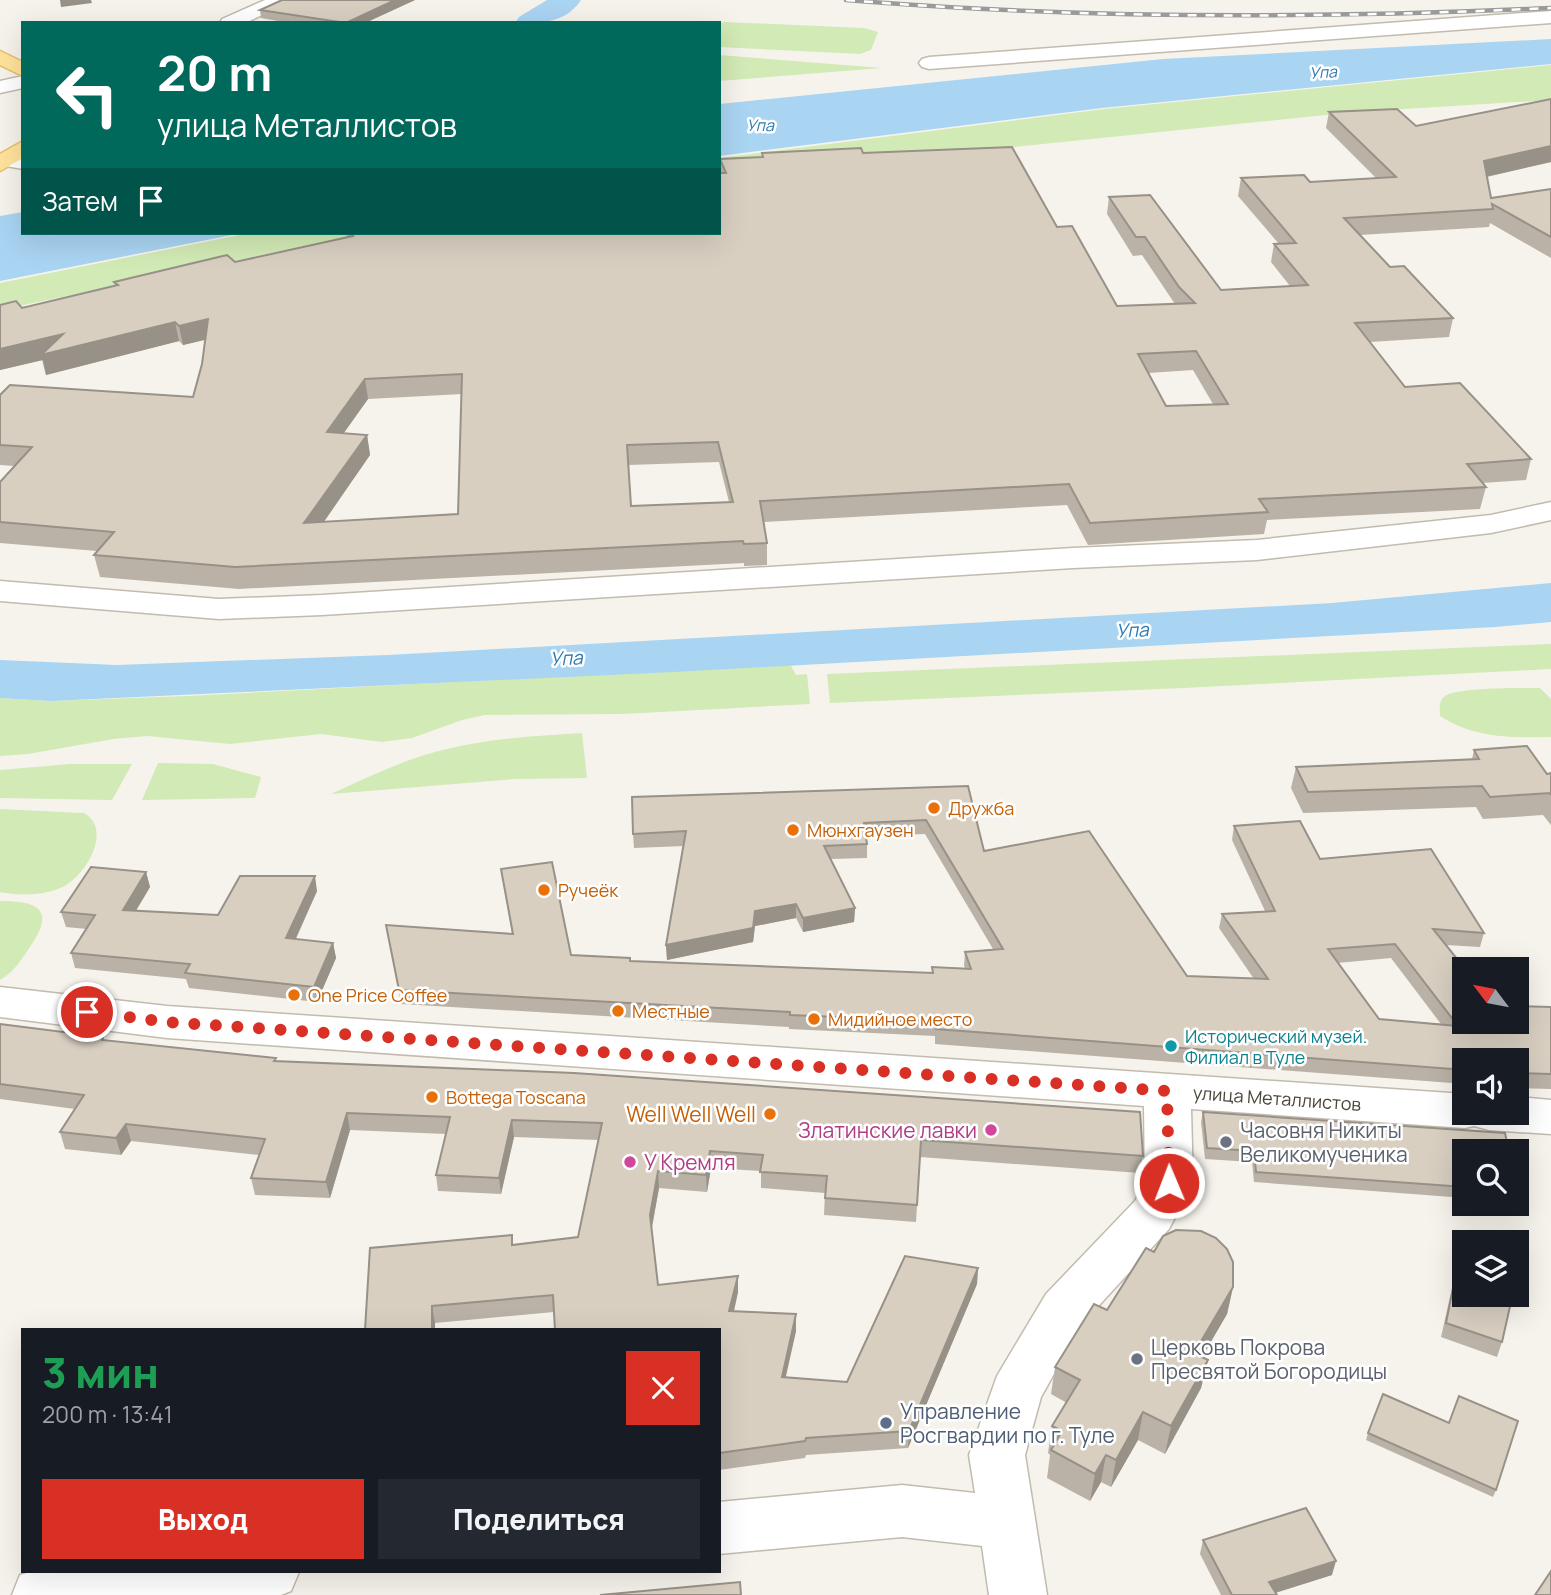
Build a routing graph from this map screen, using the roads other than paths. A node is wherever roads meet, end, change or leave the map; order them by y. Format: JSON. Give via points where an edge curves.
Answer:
{"nodes":[{"id":1,"x":280,"y":0,"type":"edge"},
{"id":2,"x":1551,"y":17,"type":"edge"},
{"id":3,"x":233,"y":21,"type":"edge"},
{"id":4,"x":0,"y":57,"type":"edge"},
{"id":5,"x":929,"y":63,"type":"dead end"},
{"id":6,"x":21,"y":69,"type":"edge"},
{"id":7,"x":21,"y":83,"type":"edge"},
{"id":8,"x":0,"y":88,"type":"edge"},
{"id":9,"x":1551,"y":511,"type":"edge"},
{"id":10,"x":0,"y":592,"type":"edge"},
{"id":11,"x":0,"y":1002,"type":"edge"},
{"id":12,"x":1167,"y":1091,"type":"junction"},
{"id":13,"x":1452,"y":1110,"type":"edge"},
{"id":14,"x":1529,"y":1116,"type":"edge"},
{"id":15,"x":1551,"y":1117,"type":"edge"},
{"id":16,"x":1007,"y":1523,"type":"junction"},
{"id":17,"x":721,"y":1528,"type":"edge"},
{"id":18,"x":260,"y":1573,"type":"edge"},
{"id":19,"x":41,"y":1595,"type":"edge"},
{"id":20,"x":1018,"y":1595,"type":"edge"}],
"edges":[{"from":1,"to":3,"type":"street"},
{"from":2,"to":5,"type":"street"},
{"from":4,"to":6,"type":"main road"},
{"from":7,"to":8,"type":"street"},
{"from":9,"to":10,"type":"street","via":[[1491,524],[1257,550],[322,605],[219,609]]},
{"from":11,"to":12,"type":"street","name":"улица Металлистов","via":[[167,1022]]},
{"from":12,"to":13,"type":"street","name":"улица Металлистов"},
{"from":12,"to":16,"type":"street","via":[[1169,1183],[1152,1215],[1064,1309],[1016,1392],[997,1455]]},
{"from":14,"to":15,"type":"street"},
{"from":16,"to":17,"type":"street","via":[[902,1511]]},
{"from":16,"to":20,"type":"street"},
{"from":18,"to":19,"type":"street"}]}
